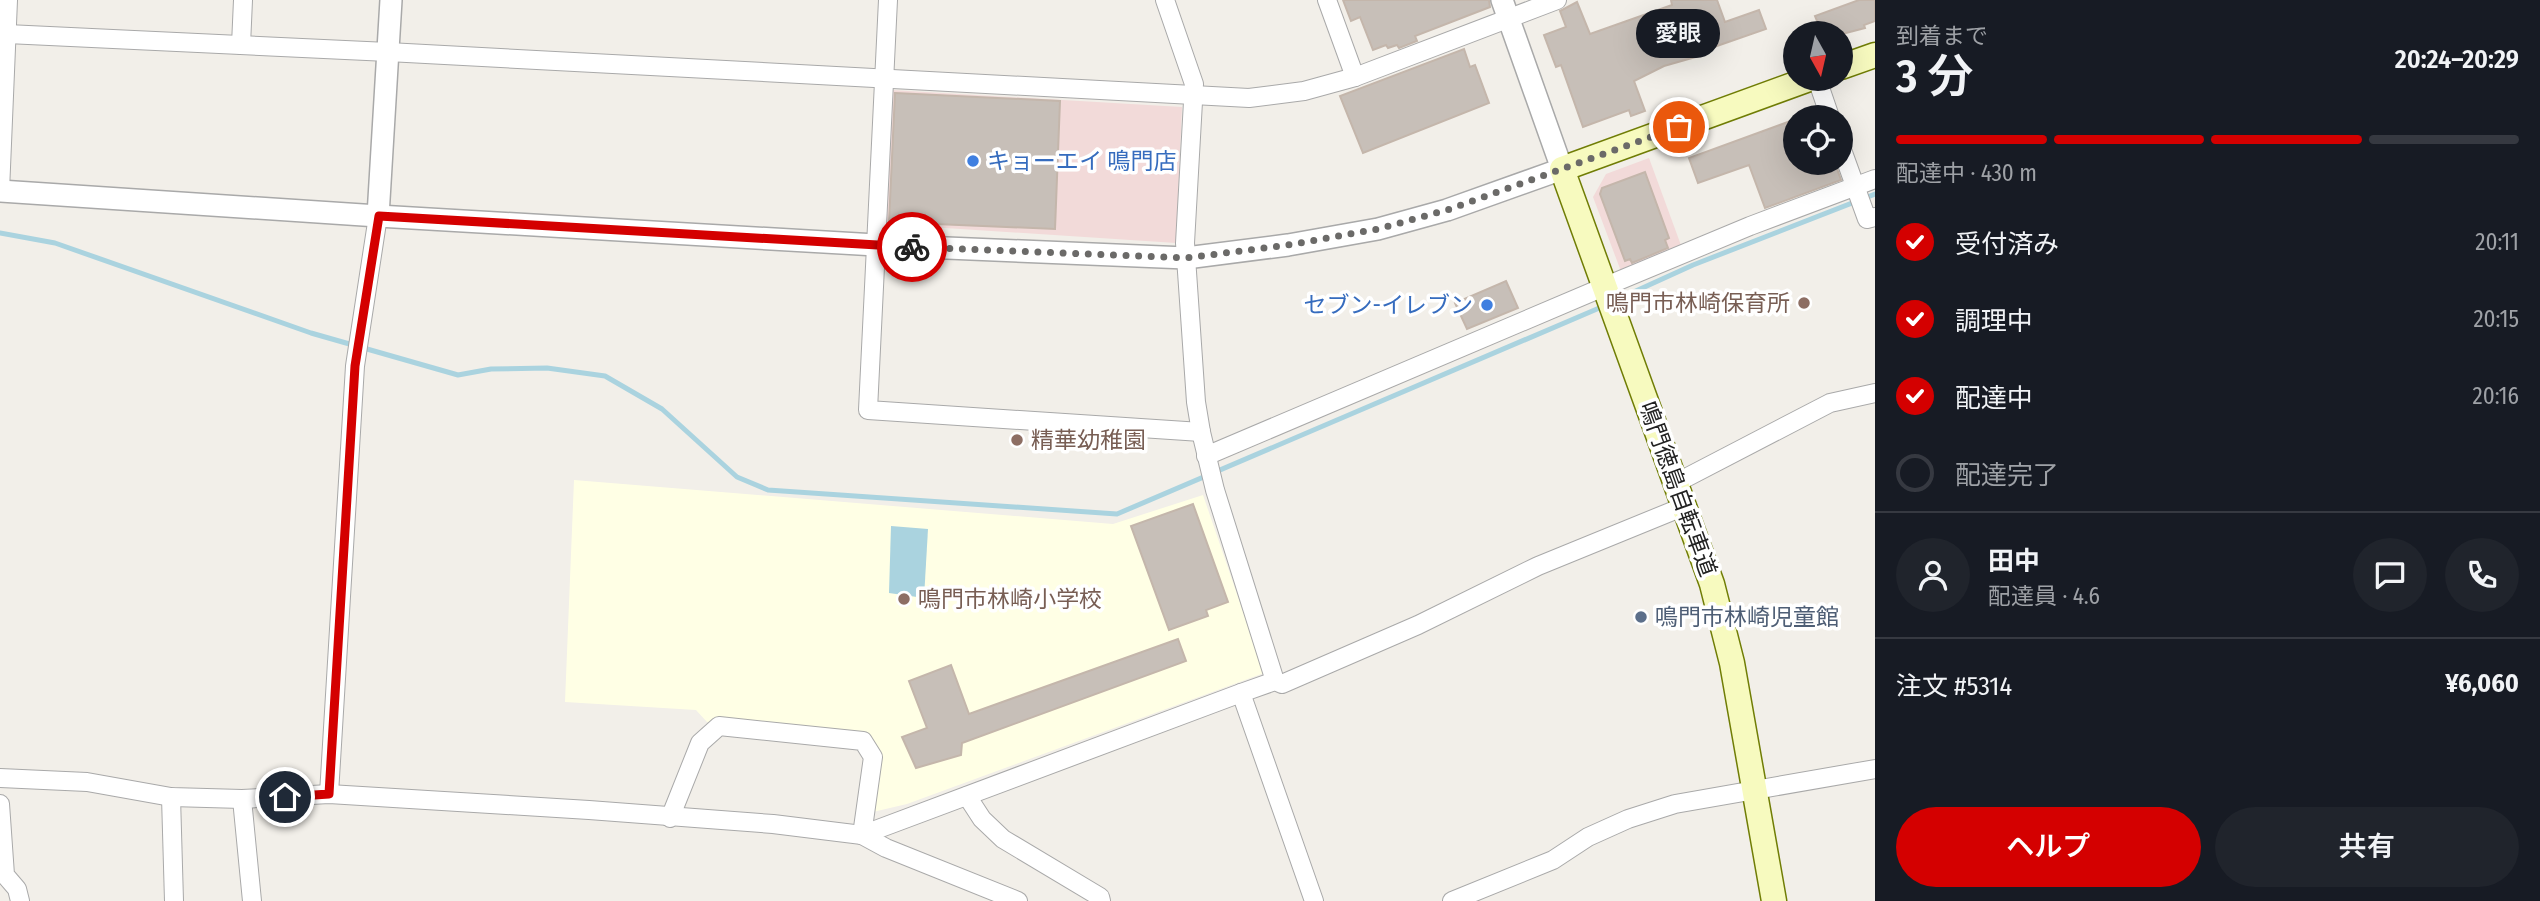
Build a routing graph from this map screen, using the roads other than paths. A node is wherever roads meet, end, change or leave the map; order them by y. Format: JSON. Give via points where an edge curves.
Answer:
{"nodes":[{"id":1,"x":8,"y":0,"type":"edge"},
{"id":2,"x":243,"y":0,"type":"edge"},
{"id":3,"x":391,"y":0,"type":"edge"},
{"id":4,"x":888,"y":0,"type":"edge"},
{"id":5,"x":1165,"y":0,"type":"edge"},
{"id":6,"x":1327,"y":0,"type":"edge"},
{"id":7,"x":1557,"y":0,"type":"edge"},
{"id":8,"x":1505,"y":9,"type":"edge"},
{"id":9,"x":7,"y":34,"type":"junction"},
{"id":10,"x":241,"y":45,"type":"junction"},
{"id":11,"x":388,"y":52,"type":"junction"},
{"id":12,"x":1875,"y":55,"type":"edge"},
{"id":13,"x":1853,"y":63,"type":"edge"},
{"id":14,"x":1355,"y":77,"type":"junction"},
{"id":15,"x":883,"y":80,"type":"junction"},
{"id":16,"x":1783,"y":89,"type":"edge"},
{"id":17,"x":1195,"y":96,"type":"junction"},
{"id":18,"x":1562,"y":169,"type":"junction"},
{"id":19,"x":1851,"y":175,"type":"edge"},
{"id":20,"x":1875,"y":179,"type":"edge"},
{"id":21,"x":1856,"y":188,"type":"junction"},
{"id":22,"x":0,"y":191,"type":"edge"},
{"id":23,"x":1869,"y":214,"type":"edge"},
{"id":24,"x":379,"y":216,"type":"junction"},
{"id":25,"x":876,"y":245,"type":"junction"},
{"id":26,"x":1186,"y":258,"type":"junction"},
{"id":27,"x":1609,"y":297,"type":"junction"},
{"id":28,"x":1875,"y":393,"type":"edge"},
{"id":29,"x":1201,"y":432,"type":"junction"},
{"id":30,"x":1207,"y":460,"type":"junction"},
{"id":31,"x":1676,"y":483,"type":"junction"},
{"id":32,"x":1685,"y":506,"type":"junction"},
{"id":33,"x":1275,"y":681,"type":"junction"},
{"id":34,"x":1241,"y":693,"type":"junction"},
{"id":35,"x":1875,"y":769,"type":"edge"},
{"id":36,"x":0,"y":778,"type":"edge"},
{"id":37,"x":1754,"y":790,"type":"junction"},
{"id":38,"x":329,"y":794,"type":"junction"},
{"id":39,"x":967,"y":796,"type":"junction"},
{"id":40,"x":171,"y":797,"type":"junction"},
{"id":41,"x":242,"y":800,"type":"junction"},
{"id":42,"x":0,"y":804,"type":"edge"},
{"id":43,"x":670,"y":818,"type":"junction"},
{"id":44,"x":862,"y":835,"type":"junction"},
{"id":45,"x":19,"y":901,"type":"edge"},
{"id":46,"x":174,"y":901,"type":"edge"},
{"id":47,"x":252,"y":901,"type":"edge"},
{"id":48,"x":1018,"y":901,"type":"edge"},
{"id":49,"x":1101,"y":901,"type":"edge"},
{"id":50,"x":1314,"y":901,"type":"edge"},
{"id":51,"x":1452,"y":901,"type":"edge"},
{"id":52,"x":1774,"y":901,"type":"edge"}],
"edges":[{"from":1,"to":9,"type":"street"},
{"from":2,"to":10,"type":"street"},
{"from":3,"to":11,"type":"street"},
{"from":4,"to":15,"type":"street"},
{"from":5,"to":17,"type":"street"},
{"from":6,"to":14,"type":"street"},
{"from":7,"to":8,"type":"street"},
{"from":8,"to":14,"type":"street"},
{"from":8,"to":18,"type":"street"},
{"from":9,"to":10,"type":"street"},
{"from":9,"to":22,"type":"street"},
{"from":10,"to":11,"type":"street"},
{"from":11,"to":15,"type":"street"},
{"from":11,"to":24,"type":"street"},
{"from":12,"to":13,"type":"main road"},
{"from":14,"to":17,"type":"street","via":[[1277,95]]},
{"from":15,"to":17,"type":"street"},
{"from":15,"to":25,"type":"street"},
{"from":16,"to":18,"type":"main road"},
{"from":17,"to":26,"type":"street"},
{"from":18,"to":26,"type":"street","via":[[1460,206],[1378,229]]},
{"from":18,"to":27,"type":"main road","name":"鳴門徳島自転車道"},
{"from":19,"to":21,"type":"street"},
{"from":20,"to":21,"type":"street"},
{"from":21,"to":23,"type":"street"},
{"from":21,"to":27,"type":"street"},
{"from":22,"to":24,"type":"street"},
{"from":24,"to":25,"type":"street"},
{"from":24,"to":38,"type":"street","via":[[355,366]]},
{"from":25,"to":26,"type":"street"},
{"from":25,"to":29,"type":"street","via":[[868,410]]},
{"from":26,"to":29,"type":"street"},
{"from":27,"to":30,"type":"street"},
{"from":27,"to":31,"type":"main road","name":"鳴門徳島自転車道"},
{"from":28,"to":31,"type":"street","via":[[1829,403]]},
{"from":29,"to":30,"type":"street"},
{"from":30,"to":33,"type":"street"},
{"from":31,"to":32,"type":"main road","name":"鳴門徳島自転車道"},
{"from":32,"to":33,"type":"street","via":[[1538,566],[1419,625],[1282,684]]},
{"from":32,"to":37,"type":"main road","name":"鳴門徳島自転車道","via":[[1729,650]]},
{"from":33,"to":34,"type":"street"},
{"from":34,"to":39,"type":"street"},
{"from":34,"to":50,"type":"street"},
{"from":35,"to":37,"type":"street"},
{"from":36,"to":40,"type":"street","via":[[87,782]]},
{"from":37,"to":51,"type":"street","via":[[1675,804],[1628,819],[1588,836],[1542,865]]},
{"from":37,"to":52,"type":"main road","name":"鳴門徳島自転車道"},
{"from":38,"to":41,"type":"street"},
{"from":38,"to":43,"type":"street"},
{"from":39,"to":44,"type":"street"},
{"from":39,"to":49,"type":"street","via":[[1003,839]]},
{"from":40,"to":41,"type":"street"},
{"from":40,"to":46,"type":"street"},
{"from":41,"to":47,"type":"street"},
{"from":42,"to":45,"type":"street","via":[[5,875],[17,889]]},
{"from":43,"to":44,"type":"street"},
{"from":43,"to":44,"type":"street","via":[[700,743],[719,726],[863,741],[873,757]]},
{"from":44,"to":48,"type":"street"}]}
